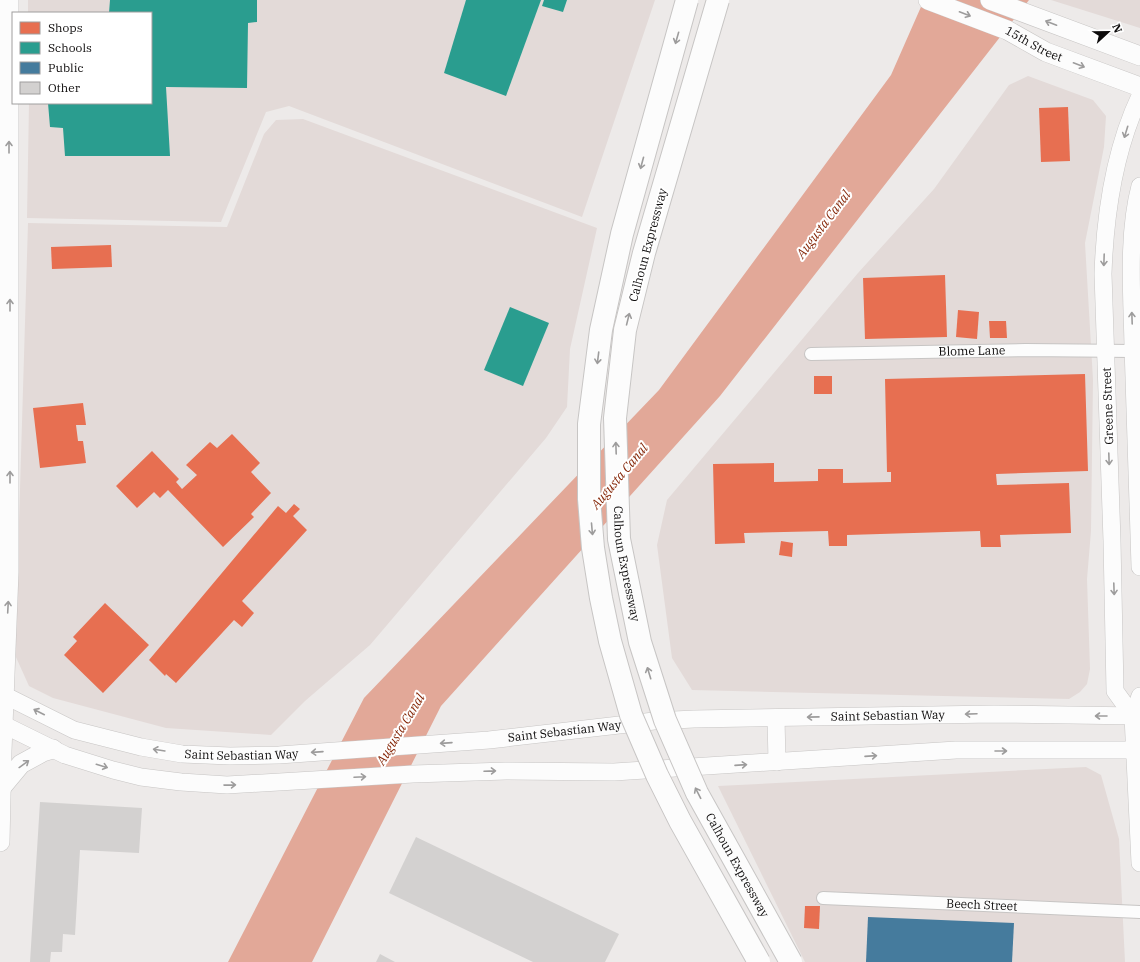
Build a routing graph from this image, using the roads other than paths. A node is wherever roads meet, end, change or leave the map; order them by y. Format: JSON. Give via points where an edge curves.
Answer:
{"nodes":[{"id":1,"x":9,"y":0,"type":"edge"},
{"id":2,"x":687,"y":0,"type":"edge"},
{"id":3,"x":718,"y":0,"type":"edge"},
{"id":4,"x":928,"y":0,"type":"edge"},
{"id":5,"x":990,"y":0,"type":"edge"},
{"id":6,"x":1140,"y":56,"type":"edge"},
{"id":7,"x":1140,"y":87,"type":"edge"},
{"id":8,"x":1140,"y":96,"type":"edge"},
{"id":9,"x":4,"y":174,"type":"edge"},
{"id":10,"x":1140,"y":186,"type":"edge"},
{"id":11,"x":5,"y":331,"type":"edge"},
{"id":12,"x":1106,"y":351,"type":"junction"},
{"id":13,"x":1133,"y":351,"type":"junction"},
{"id":14,"x":811,"y":354,"type":"dead end"},
{"id":15,"x":5,"y":435,"type":"edge"},
{"id":16,"x":1140,"y":567,"type":"edge"},
{"id":17,"x":2,"y":694,"type":"edge"},
{"id":18,"x":1140,"y":696,"type":"edge"},
{"id":19,"x":1136,"y":716,"type":"edge"},
{"id":20,"x":776,"y":718,"type":"junction"},
{"id":21,"x":1,"y":724,"type":"edge"},
{"id":22,"x":1137,"y":750,"type":"edge"},
{"id":23,"x":59,"y":752,"type":"junction"},
{"id":24,"x":777,"y":762,"type":"junction"},
{"id":25,"x":1,"y":788,"type":"edge"},
{"id":26,"x":1139,"y":806,"type":"edge"},
{"id":27,"x":0,"y":842,"type":"edge"},
{"id":28,"x":1140,"y":863,"type":"edge"},
{"id":29,"x":823,"y":898,"type":"dead end"},
{"id":30,"x":1140,"y":912,"type":"edge"},
{"id":31,"x":759,"y":962,"type":"edge"},
{"id":32,"x":791,"y":962,"type":"edge"}],
"edges":[{"from":9,"to":1,"type":"main road","one_way":true},
{"from":2,"to":31,"type":"highway","name":"Calhoun Expressway","one_way":true,"bridge":true,"via":[[622,234],[601,330],[590,424],[589,499],[601,598],[631,715],[656,775]]},
{"from":32,"to":3,"type":"highway","name":"Calhoun Expressway","one_way":true,"bridge":true,"via":[[697,793],[665,720],[640,642],[619,540],[615,418],[625,330],[644,253]]},
{"from":4,"to":7,"type":"main road","name":"15th Street","one_way":true,"via":[[1006,30],[1046,52]]},
{"from":6,"to":5,"type":"main road","name":"15th Street","one_way":true},
{"from":8,"to":12,"type":"main road","name":"Greene Street","one_way":true,"via":[[1119,155],[1105,234],[1103,274]]},
{"from":11,"to":9,"type":"main road","one_way":true},
{"from":13,"to":10,"type":"main road","one_way":true,"via":[[1132,249]]},
{"from":11,"to":15,"type":"main road"},
{"from":12,"to":13,"type":"street","name":"Blome Lane"},
{"from":12,"to":14,"type":"street","name":"Blome Lane"},
{"from":12,"to":19,"type":"main road","name":"Greene Street","one_way":true,"via":[[1115,691]]},
{"from":13,"to":16,"type":"main road"},
{"from":17,"to":15,"type":"main road","one_way":true,"via":[[9,572]]},
{"from":20,"to":17,"type":"main road","name":"Saint Sebastian Way","one_way":true,"bridge":true,"via":[[654,721],[489,740],[280,755],[230,756],[182,754],[74,730]]},
{"from":17,"to":21,"type":"main road"},
{"from":18,"to":19,"type":"main road"},
{"from":19,"to":20,"type":"main road","name":"Saint Sebastian Way","one_way":true,"via":[[994,714]]},
{"from":19,"to":22,"type":"main road"},
{"from":20,"to":24,"type":"main road"},
{"from":21,"to":23,"type":"main road"},
{"from":21,"to":25,"type":"main road"},
{"from":24,"to":22,"type":"main road","one_way":true,"via":[[956,750]]},
{"from":22,"to":26,"type":"main road"},
{"from":23,"to":24,"type":"main road","one_way":true,"bridge":true,"via":[[141,777],[227,785],[506,771],[614,772]]},
{"from":25,"to":23,"type":"main road","one_way":true,"via":[[22,764],[43,752]]},
{"from":25,"to":27,"type":"main road"},
{"from":26,"to":28,"type":"main road"},
{"from":29,"to":30,"type":"street","name":"Beech Street"}]}
